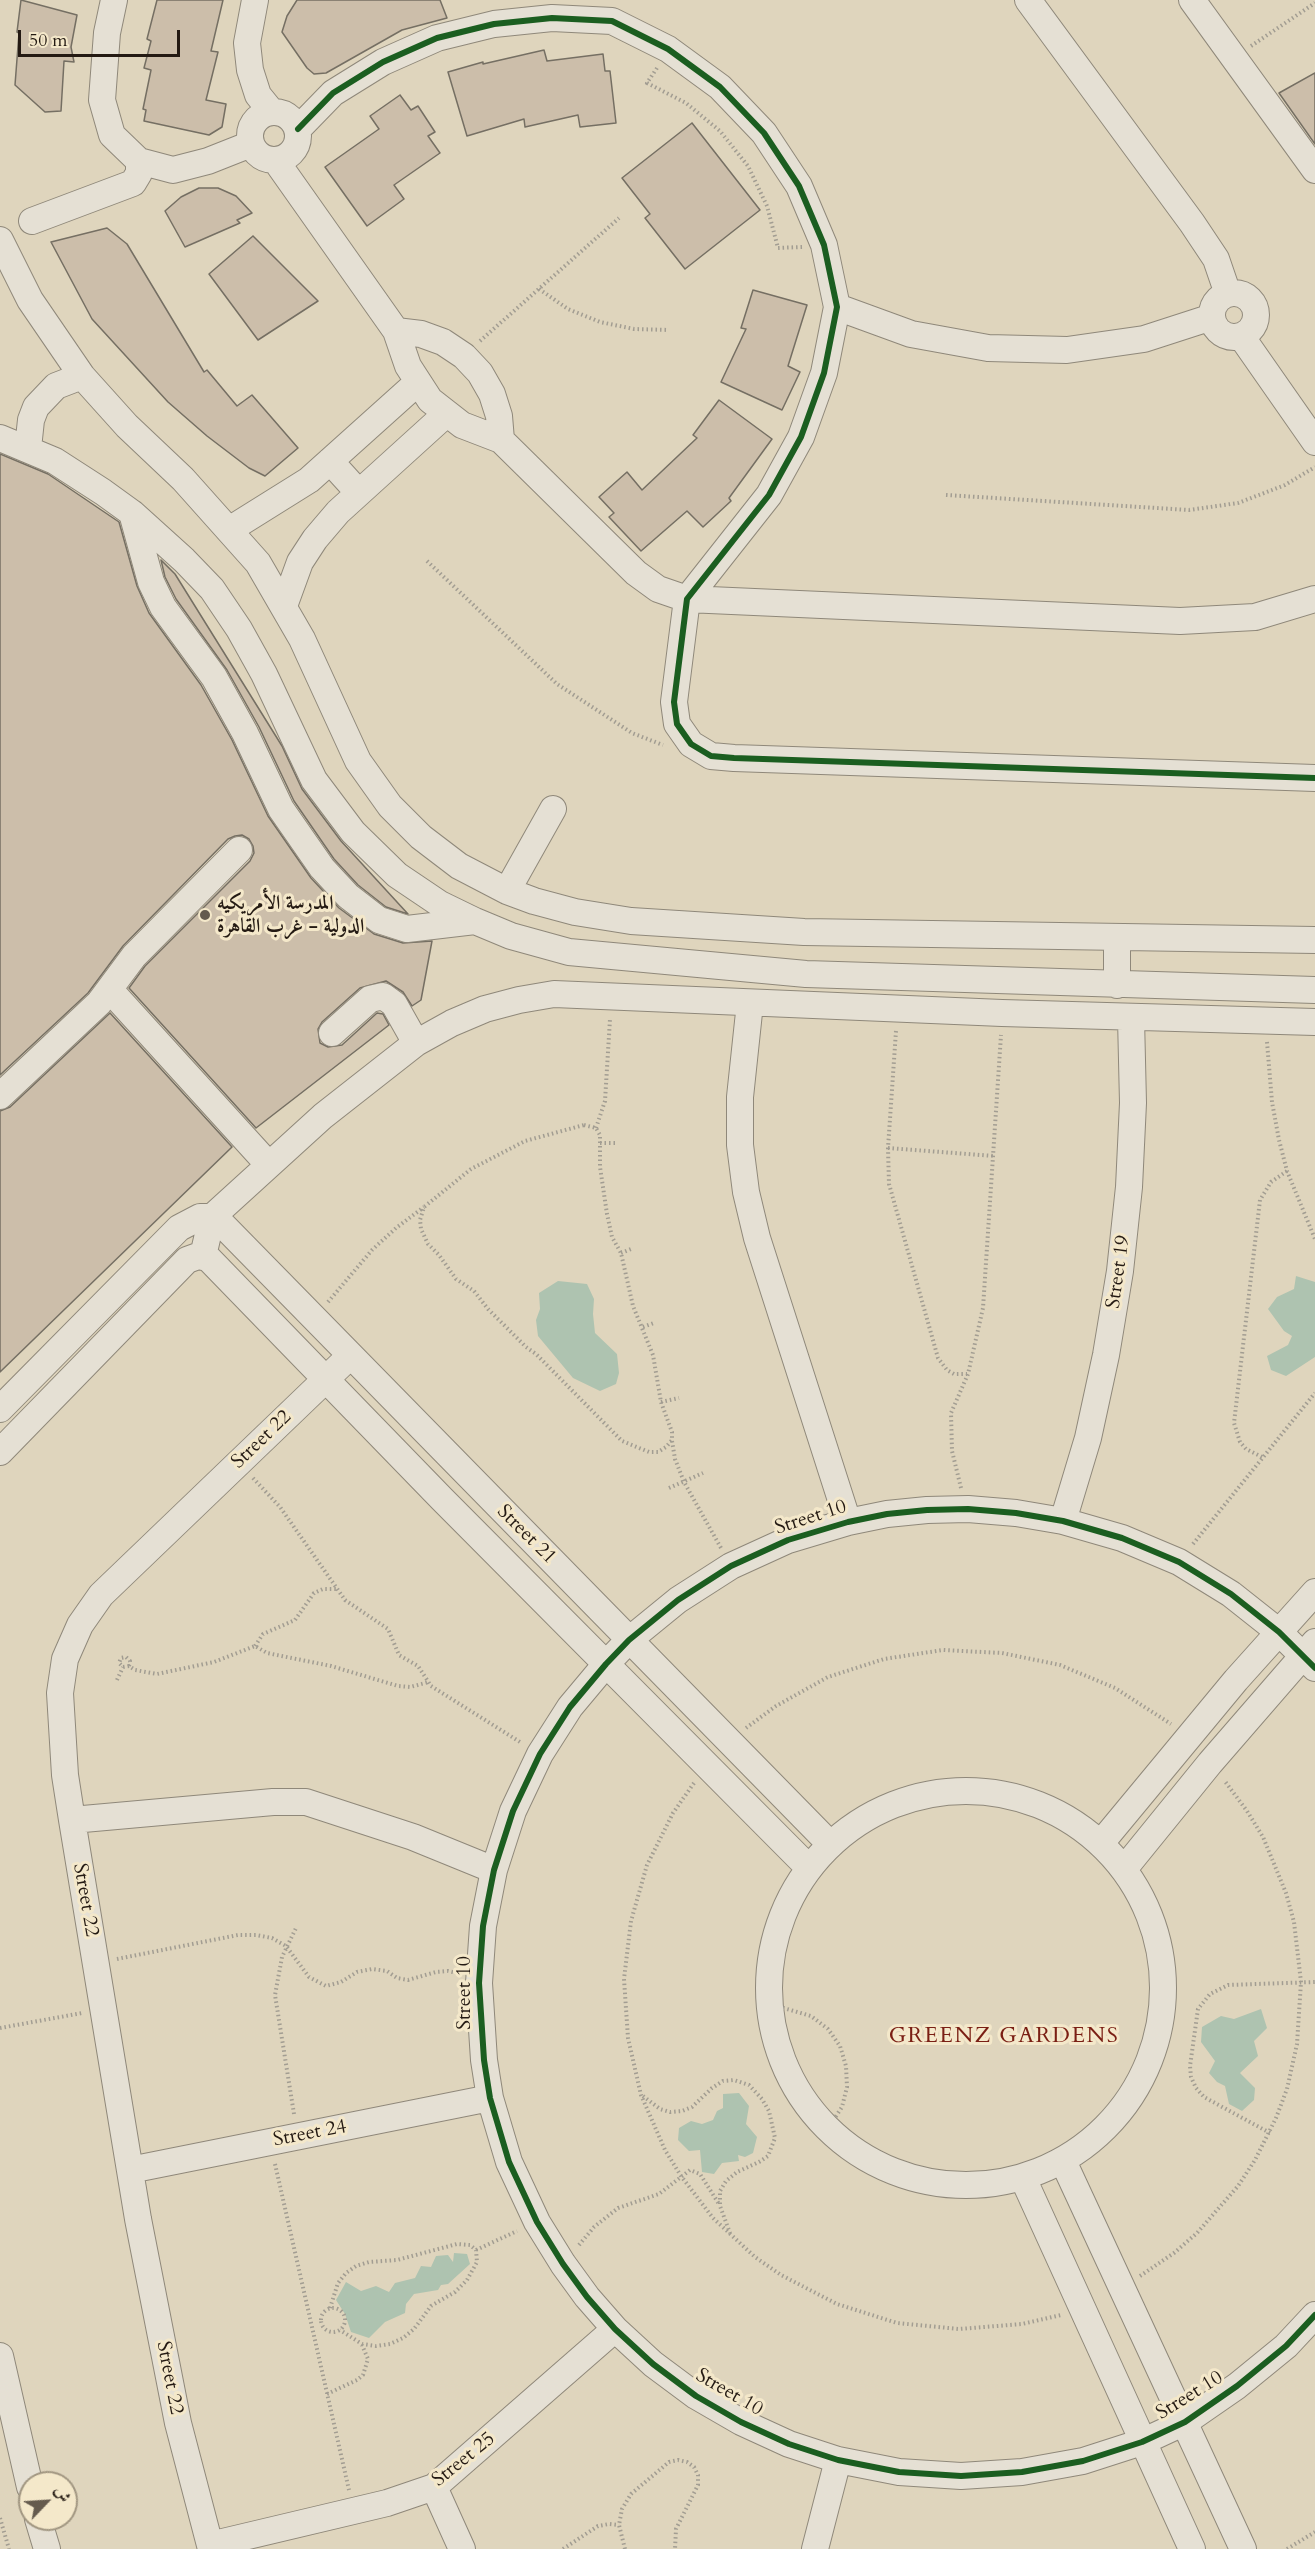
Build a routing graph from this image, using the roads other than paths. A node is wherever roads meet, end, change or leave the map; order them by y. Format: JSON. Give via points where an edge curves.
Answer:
{"nodes":[{"id":1,"x":114,"y":0,"type":"edge"},
{"id":2,"x":255,"y":0,"type":"edge"},
{"id":3,"x":1028,"y":0,"type":"edge"},
{"id":4,"x":1192,"y":0,"type":"edge"},
{"id":5,"x":609,"y":11,"type":"edge"},
{"id":6,"x":271,"y":111,"type":"junction"},
{"id":7,"x":298,"y":129,"type":"junction"},
{"id":8,"x":251,"y":144,"type":"junction"},
{"id":9,"x":276,"y":160,"type":"junction"},
{"id":10,"x":139,"y":161,"type":"junction"},
{"id":11,"x":1315,"y":170,"type":"edge"},
{"id":12,"x":32,"y":221,"type":"dead end"},
{"id":13,"x":0,"y":240,"type":"edge"},
{"id":14,"x":1228,"y":294,"type":"junction"},
{"id":15,"x":837,"y":307,"type":"junction"},
{"id":16,"x":1212,"y":317,"type":"junction"},
{"id":17,"x":396,"y":331,"type":"junction"},
{"id":18,"x":1241,"y":336,"type":"junction"},
{"id":19,"x":82,"y":376,"type":"junction"},
{"id":20,"x":417,"y":383,"type":"junction"},
{"id":21,"x":446,"y":414,"type":"junction"},
{"id":22,"x":0,"y":438,"type":"edge"},
{"id":23,"x":501,"y":440,"type":"junction"},
{"id":24,"x":1315,"y":442,"type":"edge"},
{"id":25,"x":28,"y":448,"type":"junction"},
{"id":26,"x":330,"y":461,"type":"junction"},
{"id":27,"x":359,"y":493,"type":"junction"},
{"id":28,"x":132,"y":513,"type":"junction"},
{"id":29,"x":229,"y":530,"type":"junction"},
{"id":30,"x":687,"y":599,"type":"junction"},
{"id":31,"x":1315,"y":599,"type":"edge"},
{"id":32,"x":284,"y":606,"type":"junction"},
{"id":33,"x":1315,"y":778,"type":"edge"},
{"id":34,"x":553,"y":809,"type":"dead end"},
{"id":35,"x":239,"y":850,"type":"dead end"},
{"id":36,"x":507,"y":891,"type":"junction"},
{"id":37,"x":475,"y":921,"type":"junction"},
{"id":38,"x":1117,"y":937,"type":"junction"},
{"id":39,"x":1315,"y":940,"type":"edge"},
{"id":40,"x":1118,"y":985,"type":"junction"},
{"id":41,"x":110,"y":990,"type":"junction"},
{"id":42,"x":1315,"y":990,"type":"edge"},
{"id":43,"x":750,"y":1003,"type":"junction"},
{"id":44,"x":1131,"y":1018,"type":"junction"},
{"id":45,"x":1315,"y":1022,"type":"edge"},
{"id":46,"x":332,"y":1033,"type":"dead end"},
{"id":47,"x":416,"y":1043,"type":"junction"},
{"id":48,"x":0,"y":1096,"type":"edge"},
{"id":49,"x":268,"y":1164,"type":"junction"},
{"id":50,"x":218,"y":1221,"type":"junction"},
{"id":51,"x":209,"y":1261,"type":"junction"},
{"id":52,"x":350,"y":1356,"type":"junction"},
{"id":53,"x":325,"y":1380,"type":"junction"},
{"id":54,"x":0,"y":1409,"type":"edge"},
{"id":55,"x":0,"y":1452,"type":"edge"},
{"id":56,"x":1063,"y":1521,"type":"junction"},
{"id":57,"x":848,"y":1522,"type":"junction"},
{"id":58,"x":1315,"y":1592,"type":"edge"},
{"id":59,"x":1280,"y":1632,"type":"junction"},
{"id":60,"x":629,"y":1640,"type":"junction"},
{"id":61,"x":1311,"y":1655,"type":"edge"},
{"id":62,"x":606,"y":1664,"type":"junction"},
{"id":63,"x":72,"y":1820,"type":"junction"},
{"id":64,"x":1101,"y":1843,"type":"junction"},
{"id":65,"x":830,"y":1844,"type":"junction"},
{"id":66,"x":808,"y":1867,"type":"junction"},
{"id":67,"x":1124,"y":1869,"type":"junction"},
{"id":68,"x":494,"y":1870,"type":"junction"},
{"id":69,"x":490,"y":2098,"type":"junction"},
{"id":70,"x":1063,"y":2161,"type":"junction"},
{"id":71,"x":130,"y":2170,"type":"junction"},
{"id":72,"x":1023,"y":2178,"type":"junction"},
{"id":73,"x":1315,"y":2315,"type":"edge"},
{"id":74,"x":615,"y":2329,"type":"junction"},
{"id":75,"x":0,"y":2356,"type":"edge"},
{"id":76,"x":1185,"y":2422,"type":"junction"},
{"id":77,"x":1142,"y":2442,"type":"junction"},
{"id":78,"x":838,"y":2460,"type":"junction"},
{"id":79,"x":26,"y":2471,"type":"edge"},
{"id":80,"x":434,"y":2487,"type":"junction"},
{"id":81,"x":42,"y":2531,"type":"edge"},
{"id":82,"x":211,"y":2547,"type":"edge"},
{"id":83,"x":47,"y":2549,"type":"edge"},
{"id":84,"x":462,"y":2549,"type":"edge"},
{"id":85,"x":815,"y":2549,"type":"edge"},
{"id":86,"x":1192,"y":2549,"type":"edge"},
{"id":87,"x":1243,"y":2549,"type":"edge"}],
"edges":[{"from":1,"to":10,"type":"street","via":[[107,33],[102,100],[112,135]]},
{"from":2,"to":6,"type":"street","via":[[247,44],[250,70],[258,95]]},
{"from":3,"to":14,"type":"street","via":[[1198,232],[1216,259]]},
{"from":4,"to":11,"type":"street"},
{"from":5,"to":7,"type":"street","via":[[494,24],[437,38],[383,62],[333,93]]},
{"from":5,"to":15,"type":"street","via":[[720,87],[764,133],[799,186],[824,245]]},
{"from":6,"to":7,"type":"street","via":[[282,112]]},
{"from":6,"to":8,"type":"street","via":[[253,123]]},
{"from":7,"to":9,"type":"street","via":[[295,150]]},
{"from":8,"to":9,"type":"street","via":[[266,159]]},
{"from":8,"to":10,"type":"street","via":[[173,170]]},
{"from":9,"to":17,"type":"street"},
{"from":10,"to":12,"type":"street","via":[[139,173],[133,183]]},
{"from":13,"to":19,"type":"street","via":[[30,300]]},
{"from":14,"to":16,"type":"street","via":[[1219,299]]},
{"from":14,"to":18,"type":"street","via":[[1239,293],[1249,298],[1255,308],[1256,320],[1251,330]]},
{"from":15,"to":16,"type":"street","via":[[911,334],[988,348],[1066,350],[1144,339]]},
{"from":15,"to":30,"type":"street","via":[[824,373],[801,437],[769,495]]},
{"from":16,"to":18,"type":"street","via":[[1223,333]]},
{"from":17,"to":20,"type":"street"},
{"from":17,"to":23,"type":"street","via":[[443,342],[464,356],[492,394]]},
{"from":18,"to":24,"type":"street"},
{"from":19,"to":25,"type":"street","via":[[56,386],[36,407],[29,427]]},
{"from":19,"to":29,"type":"street"},
{"from":20,"to":21,"type":"street"},
{"from":20,"to":26,"type":"street"},
{"from":21,"to":23,"type":"street","via":[[481,434]]},
{"from":21,"to":27,"type":"street"},
{"from":22,"to":25,"type":"street"},
{"from":23,"to":30,"type":"street","via":[[636,573],[658,588]]},
{"from":25,"to":28,"type":"street","via":[[55,461]]},
{"from":26,"to":27,"type":"street"},
{"from":26,"to":29,"type":"street","via":[[309,480]]},
{"from":27,"to":32,"type":"street","via":[[315,539],[300,562]]},
{"from":28,"to":37,"type":"street","via":[[212,590],[264,674],[314,780],[353,832],[397,875],[440,904]]},
{"from":28,"to":37,"type":"street","via":[[148,572],[163,607],[214,677],[281,809],[322,868],[378,920],[407,929]]},
{"from":29,"to":32,"type":"street","via":[[258,563]]},
{"from":30,"to":31,"type":"street","via":[[1180,621],[1255,617]]},
{"from":30,"to":33,"type":"street","via":[[674,702],[677,724],[691,744],[711,756]]},
{"from":32,"to":36,"type":"street","via":[[358,761],[390,806],[421,837],[459,866]]},
{"from":34,"to":36,"type":"street"},
{"from":35,"to":41,"type":"street","via":[[134,956]]},
{"from":36,"to":38,"type":"street","via":[[575,912],[642,921],[804,932]]},
{"from":37,"to":40,"type":"street","via":[[569,952],[634,959],[806,974]]},
{"from":38,"to":39,"type":"street"},
{"from":38,"to":40,"type":"street"},
{"from":40,"to":42,"type":"street"},
{"from":41,"to":48,"type":"street"},
{"from":41,"to":49,"type":"street"},
{"from":43,"to":44,"type":"street"},
{"from":43,"to":47,"type":"street","via":[[554,994],[485,1009]]},
{"from":43,"to":57,"type":"street","via":[[740,1097],[740,1145],[746,1192],[767,1271]]},
{"from":44,"to":45,"type":"street"},
{"from":44,"to":56,"type":"street","name":"Street 19","via":[[1133,1102],[1120,1271],[1090,1427]]},
{"from":46,"to":47,"type":"street","via":[[370,999],[383,996],[394,1004]]},
{"from":47,"to":49,"type":"street"},
{"from":49,"to":50,"type":"street"},
{"from":50,"to":51,"type":"street"},
{"from":50,"to":52,"type":"street","name":"Street 21"},
{"from":50,"to":54,"type":"street","via":[[200,1217],[179,1228]]},
{"from":51,"to":53,"type":"street","name":"Street 21"},
{"from":51,"to":55,"type":"street","via":[[188,1260]]},
{"from":52,"to":53,"type":"street","name":"Street 22"},
{"from":52,"to":60,"type":"street","name":"Street 21"},
{"from":53,"to":62,"type":"street","name":"Street 21"},
{"from":53,"to":63,"type":"street","name":"Street 22","via":[[121,1574],[101,1595],[76,1634],[65,1659],[60,1693]]},
{"from":56,"to":57,"type":"street","name":"Street 10","via":[[968,1509],[887,1514]]},
{"from":56,"to":59,"type":"street","name":"Street 10","via":[[1122,1538],[1179,1562],[1231,1594]]},
{"from":57,"to":60,"type":"street","name":"Street 10","via":[[788,1540],[731,1566],[678,1600]]},
{"from":58,"to":59,"type":"street"},
{"from":59,"to":61,"type":"street","name":"Street 10"},
{"from":59,"to":64,"type":"street"},
{"from":60,"to":62,"type":"street","name":"Street 10"},
{"from":60,"to":65,"type":"street","name":"Street 21"},
{"from":61,"to":67,"type":"street","via":[[1210,1763]]},
{"from":62,"to":66,"type":"street","name":"Street 21"},
{"from":62,"to":68,"type":"street","name":"Street 10","via":[[570,1707],[540,1754],[513,1811]]},
{"from":63,"to":68,"type":"street","via":[[306,1802],[413,1837]]},
{"from":63,"to":71,"type":"street","name":"Street 22"},
{"from":64,"to":65,"type":"street","via":[[1051,1809],[994,1792],[935,1792],[878,1810]]},
{"from":64,"to":67,"type":"street"},
{"from":65,"to":66,"type":"street"},
{"from":66,"to":72,"type":"street","via":[[780,1917],[767,1973],[772,2030],[792,2084],[827,2130],[870,2162],[919,2181],[971,2186]]},
{"from":67,"to":70,"type":"street","via":[[1145,1905],[1159,1945],[1164,1987],[1160,2029],[1147,2069],[1126,2105],[1097,2137]]},
{"from":68,"to":69,"type":"street","name":"Street 10","via":[[483,1926],[478,1983],[479,2022]]},
{"from":69,"to":71,"type":"street","name":"Street 24"},
{"from":69,"to":74,"type":"street","name":"Street 10","via":[[509,2162],[537,2222],[587,2297]]},
{"from":70,"to":72,"type":"street"},
{"from":70,"to":76,"type":"street"},
{"from":71,"to":82,"type":"street","name":"Street 22","via":[[178,2423]]},
{"from":72,"to":77,"type":"street"},
{"from":73,"to":76,"type":"street","name":"Street 10","via":[[1286,2346]]},
{"from":74,"to":78,"type":"street","name":"Street 10","via":[[653,2364],[741,2422]]},
{"from":74,"to":80,"type":"street","name":"Street 25"},
{"from":75,"to":79,"type":"street"},
{"from":76,"to":77,"type":"street","name":"Street 10"},
{"from":76,"to":87,"type":"street"},
{"from":77,"to":78,"type":"street","name":"Street 10","via":[[1083,2461],[981,2475],[899,2472]]},
{"from":77,"to":86,"type":"street"},
{"from":78,"to":85,"type":"street"},
{"from":80,"to":82,"type":"street","name":"Street 25","via":[[408,2498]]},
{"from":80,"to":84,"type":"street"},
{"from":81,"to":83,"type":"street"}]}
